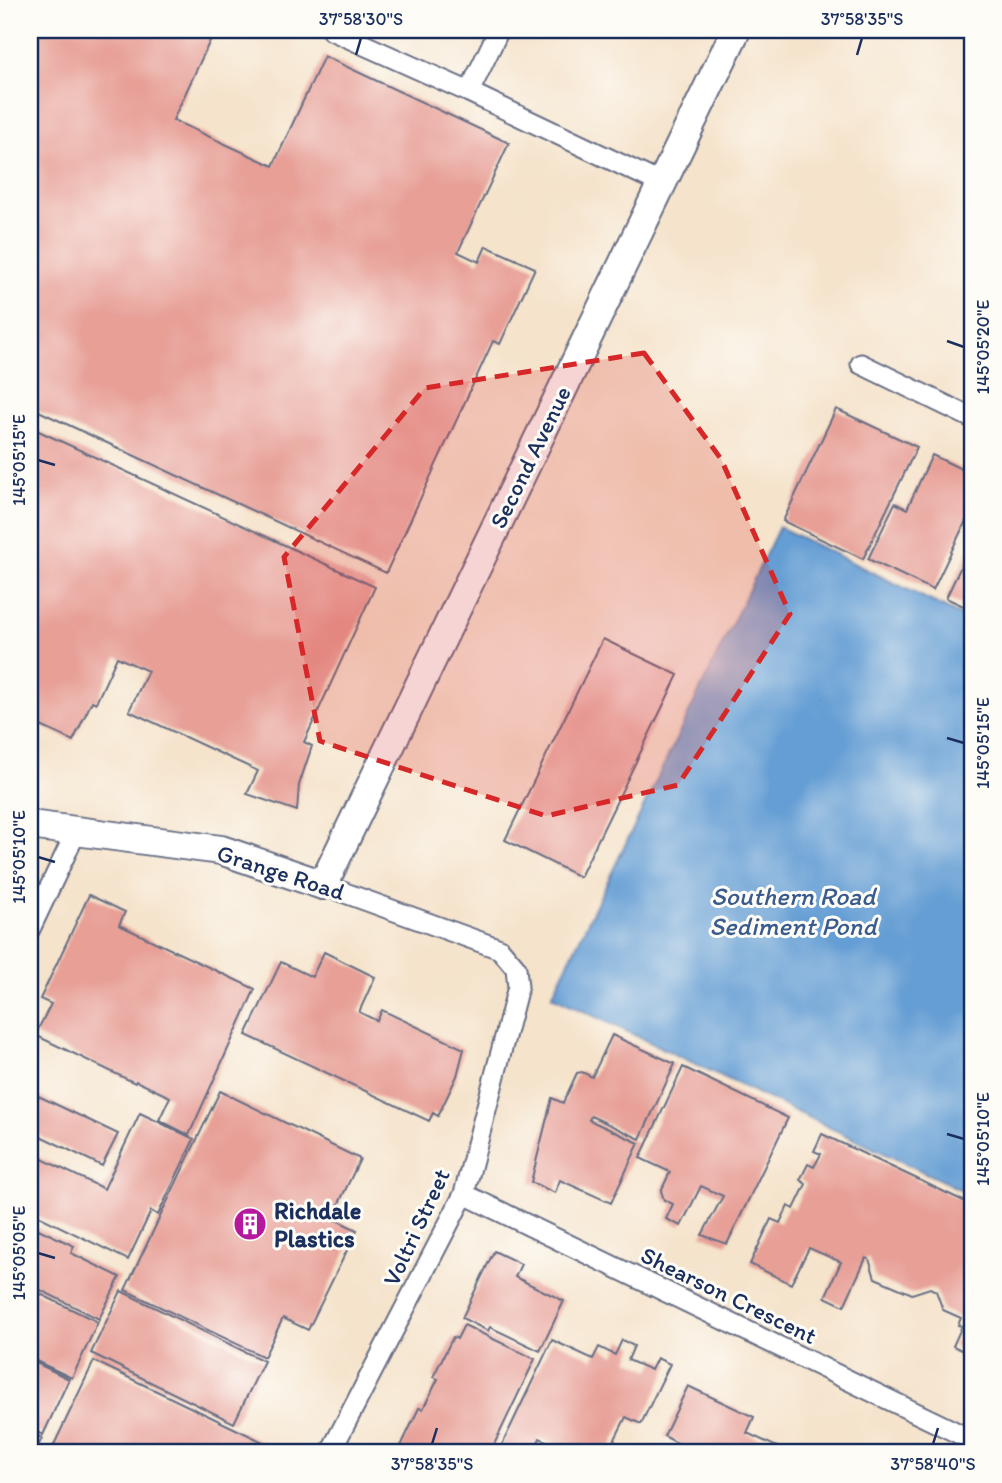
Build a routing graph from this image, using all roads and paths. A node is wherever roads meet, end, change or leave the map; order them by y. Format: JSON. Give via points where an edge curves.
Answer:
{"nodes":[{"id":1,"x":331,"y":30,"type":"edge"},
{"id":2,"x":499,"y":30,"type":"edge"},
{"id":3,"x":736,"y":30,"type":"edge"},
{"id":4,"x":469,"y":92,"type":"junction"},
{"id":5,"x":662,"y":184,"type":"junction"},
{"id":6,"x":861,"y":365,"type":"dead end"},
{"id":7,"x":972,"y":418,"type":"edge"},
{"id":8,"x":30,"y":825,"type":"edge"},
{"id":9,"x":76,"y":832,"type":"junction"},
{"id":10,"x":323,"y":885,"type":"junction"},
{"id":11,"x":30,"y":929,"type":"edge"},
{"id":12,"x":516,"y":968,"type":"joint"},
{"id":13,"x":464,"y":1194,"type":"junction"},
{"id":14,"x":972,"y":1440,"type":"edge"},
{"id":15,"x":330,"y":1453,"type":"edge"}],
"edges":[{"from":1,"to":4,"type":"street"},
{"from":2,"to":4,"type":"street"},
{"from":3,"to":5,"type":"main road","name":"Second Avenue"},
{"from":4,"to":5,"type":"street"},
{"from":5,"to":10,"type":"main road","name":"Second Avenue"},
{"from":6,"to":7,"type":"street"},
{"from":8,"to":9,"type":"main road","name":"Grange Road"},
{"from":9,"to":10,"type":"main road","name":"Grange Road","via":[[221,850]]},
{"from":9,"to":11,"type":"street"},
{"from":10,"to":12,"type":"street","name":"Grange Road","via":[[500,949]]},
{"from":12,"to":13,"type":"street","name":"Voltri Street","via":[[518,988]]},
{"from":13,"to":14,"type":"street","name":"Shearson Crescent"},
{"from":13,"to":15,"type":"street","name":"Voltri Street"}]}
